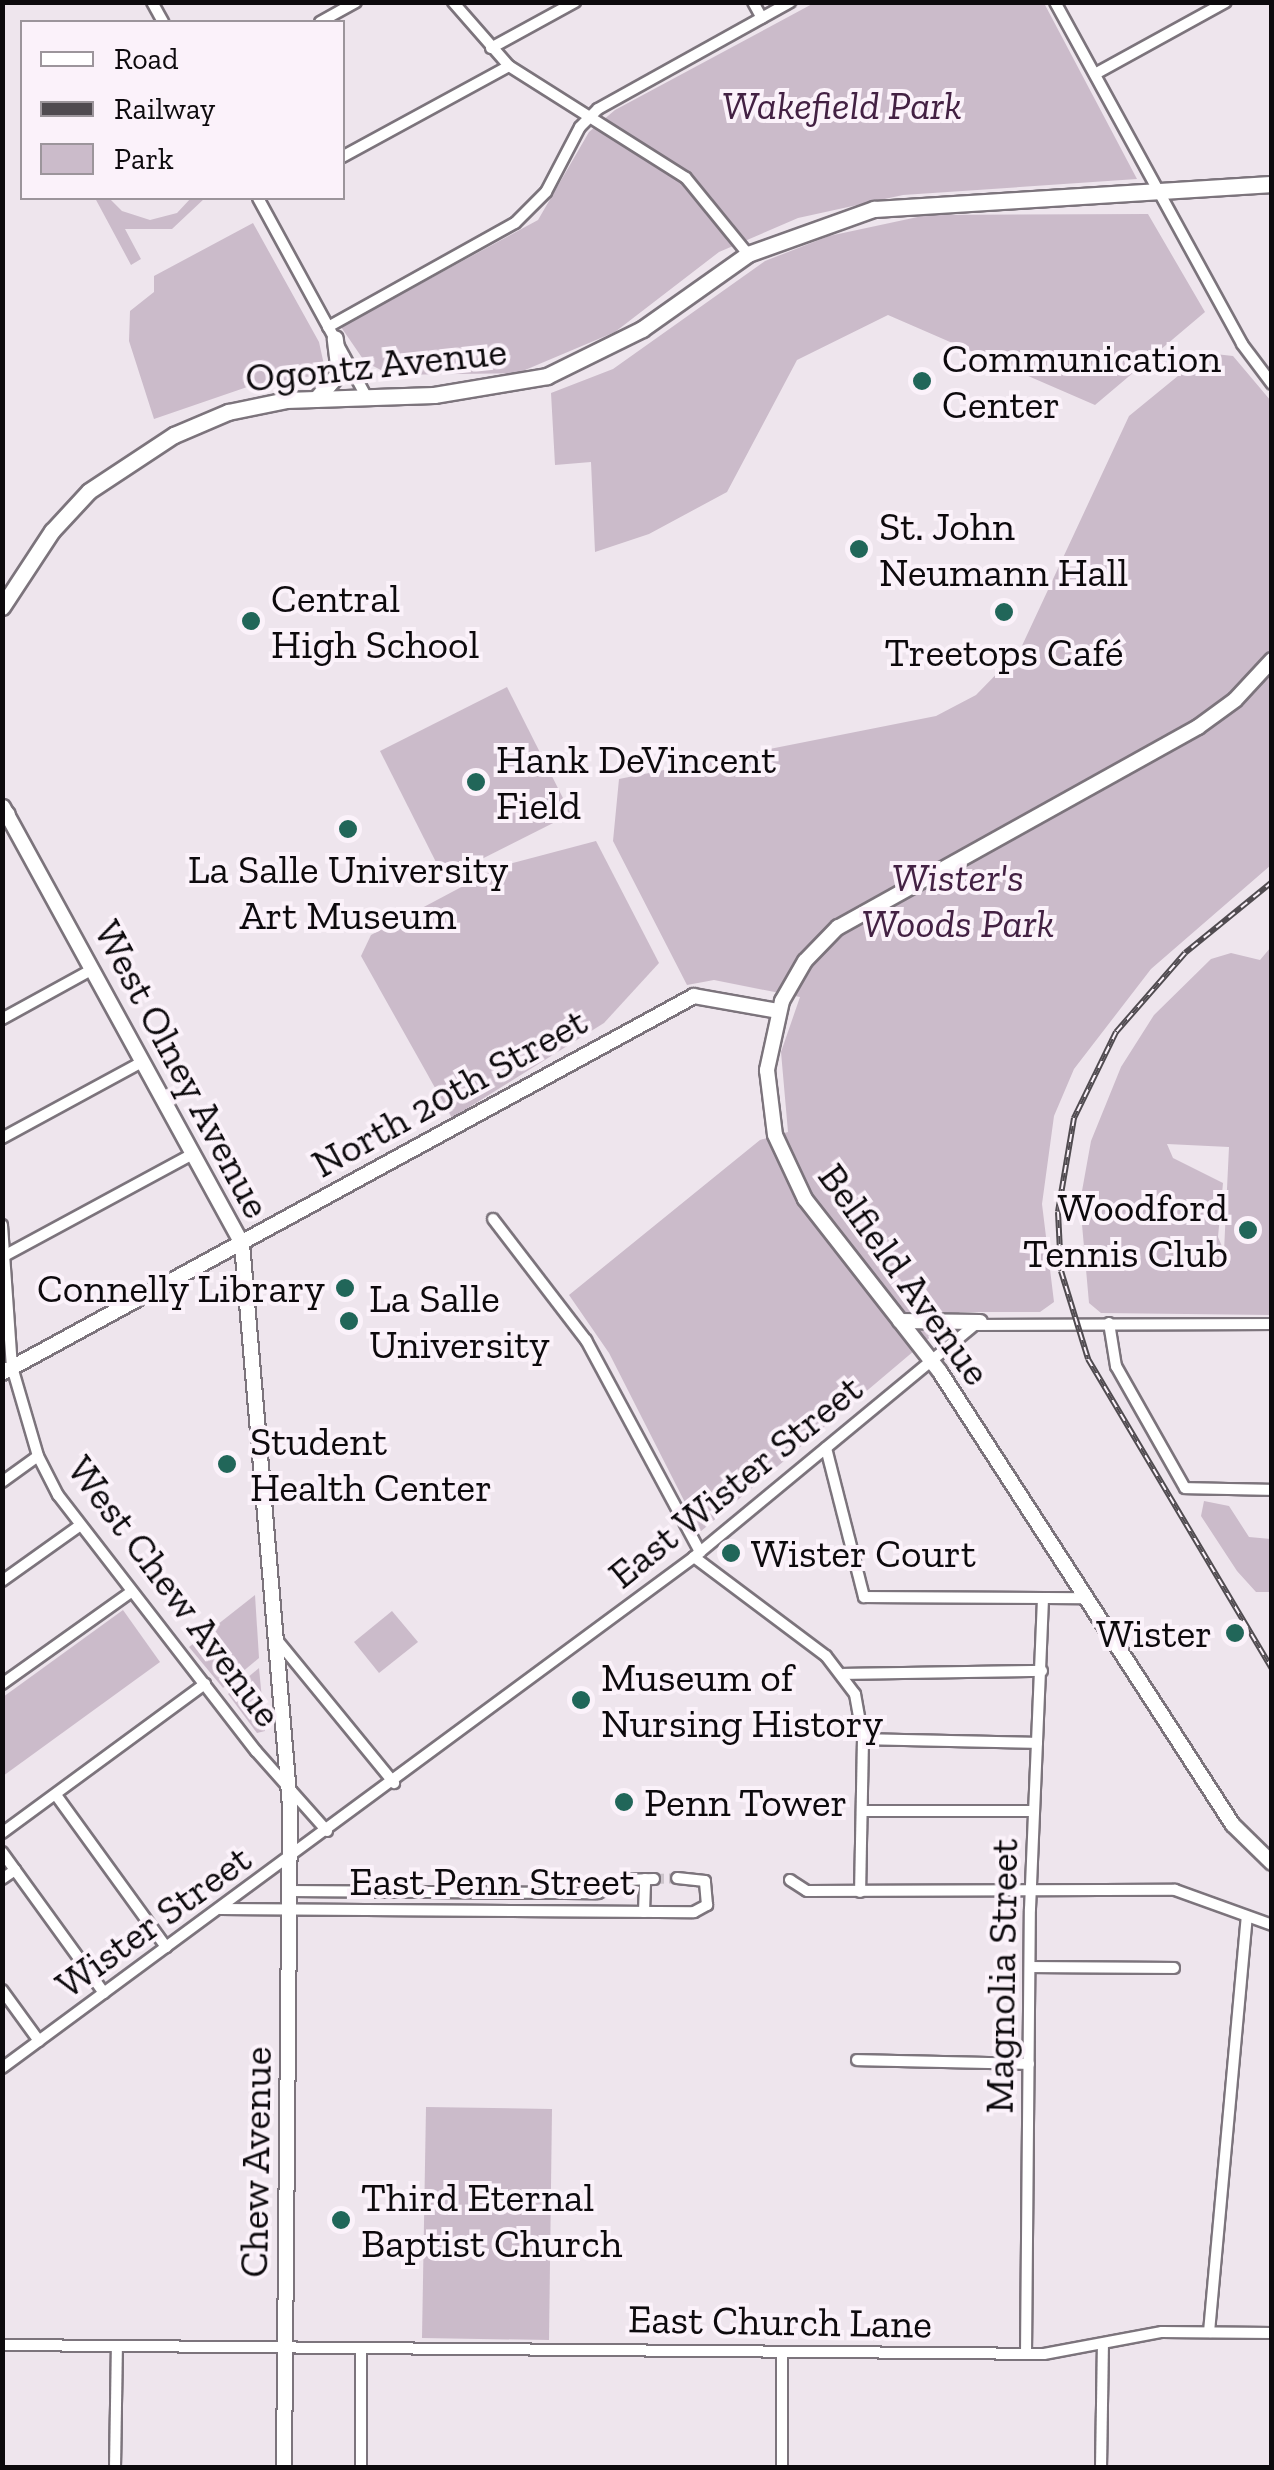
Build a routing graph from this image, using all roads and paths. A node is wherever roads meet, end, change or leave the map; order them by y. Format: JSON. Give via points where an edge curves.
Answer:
{"nodes":[{"id":1,"x":356,"y":2,"type":"edge"},
{"id":2,"x":452,"y":2,"type":"edge"},
{"id":3,"x":575,"y":2,"type":"edge"},
{"id":4,"x":753,"y":2,"type":"edge"},
{"id":5,"x":790,"y":2,"type":"edge"},
{"id":6,"x":1054,"y":2,"type":"edge"},
{"id":7,"x":1226,"y":2,"type":"edge"},
{"id":8,"x":1204,"y":8,"type":"edge"},
{"id":9,"x":762,"y":18,"type":"junction"},
{"id":10,"x":324,"y":20,"type":"edge"},
{"id":11,"x":491,"y":48,"type":"junction"},
{"id":12,"x":508,"y":66,"type":"junction"},
{"id":13,"x":1095,"y":74,"type":"junction"},
{"id":14,"x":590,"y":116,"type":"junction"},
{"id":15,"x":345,"y":155,"type":"edge"},
{"id":16,"x":1271,"y":184,"type":"edge"},
{"id":17,"x":1158,"y":191,"type":"junction"},
{"id":18,"x":1272,"y":194,"type":"edge"},
{"id":19,"x":263,"y":200,"type":"edge"},
{"id":20,"x":748,"y":254,"type":"junction"},
{"id":21,"x":331,"y":332,"type":"junction"},
{"id":22,"x":1272,"y":384,"type":"edge"},
{"id":23,"x":366,"y":396,"type":"junction"},
{"id":24,"x":316,"y":400,"type":"junction"},
{"id":25,"x":2,"y":608,"type":"edge"},
{"id":26,"x":1272,"y":660,"type":"edge"},
{"id":27,"x":4,"y":810,"type":"edge"},
{"id":28,"x":94,"y":969,"type":"junction"},
{"id":29,"x":778,"y":1011,"type":"junction"},
{"id":30,"x":2,"y":1018,"type":"edge"},
{"id":31,"x":142,"y":1062,"type":"junction"},
{"id":32,"x":2,"y":1138,"type":"edge"},
{"id":33,"x":193,"y":1154,"type":"junction"},
{"id":34,"x":493,"y":1218,"type":"dead end"},
{"id":35,"x":2,"y":1225,"type":"edge"},
{"id":36,"x":242,"y":1244,"type":"junction"},
{"id":37,"x":4,"y":1256,"type":"edge"},
{"id":38,"x":900,"y":1321,"type":"junction"},
{"id":39,"x":980,"y":1322,"type":"junction"},
{"id":40,"x":1110,"y":1324,"type":"junction"},
{"id":41,"x":1272,"y":1324,"type":"edge"},
{"id":42,"x":932,"y":1360,"type":"junction"},
{"id":43,"x":7,"y":1370,"type":"edge"},
{"id":44,"x":826,"y":1448,"type":"junction"},
{"id":45,"x":38,"y":1456,"type":"junction"},
{"id":46,"x":2,"y":1482,"type":"edge"},
{"id":47,"x":1272,"y":1490,"type":"edge"},
{"id":48,"x":79,"y":1526,"type":"junction"},
{"id":49,"x":697,"y":1554,"type":"junction"},
{"id":50,"x":2,"y":1581,"type":"edge"},
{"id":51,"x":131,"y":1592,"type":"junction"},
{"id":52,"x":1086,"y":1598,"type":"junction"},
{"id":53,"x":1043,"y":1600,"type":"junction"},
{"id":54,"x":277,"y":1640,"type":"junction"},
{"id":55,"x":1042,"y":1670,"type":"junction"},
{"id":56,"x":844,"y":1674,"type":"junction"},
{"id":57,"x":2,"y":1684,"type":"edge"},
{"id":58,"x":205,"y":1684,"type":"junction"},
{"id":59,"x":862,"y":1739,"type":"junction"},
{"id":60,"x":1037,"y":1743,"type":"junction"},
{"id":61,"x":394,"y":1783,"type":"junction"},
{"id":62,"x":290,"y":1787,"type":"junction"},
{"id":63,"x":56,"y":1794,"type":"junction"},
{"id":64,"x":862,"y":1810,"type":"junction"},
{"id":65,"x":1034,"y":1811,"type":"junction"},
{"id":66,"x":328,"y":1831,"type":"junction"},
{"id":67,"x":2,"y":1834,"type":"edge"},
{"id":68,"x":2,"y":1852,"type":"edge"},
{"id":69,"x":290,"y":1857,"type":"junction"},
{"id":70,"x":1272,"y":1864,"type":"edge"},
{"id":71,"x":15,"y":1870,"type":"junction"},
{"id":72,"x":676,"y":1878,"type":"tunnel mouth"},
{"id":73,"x":2,"y":1879,"type":"edge"},
{"id":74,"x":790,"y":1880,"type":"dead end"},
{"id":75,"x":290,"y":1892,"type":"junction"},
{"id":76,"x":860,"y":1892,"type":"junction"},
{"id":77,"x":1032,"y":1893,"type":"junction"},
{"id":78,"x":220,"y":1909,"type":"junction"},
{"id":79,"x":289,"y":1911,"type":"junction"},
{"id":80,"x":644,"y":1912,"type":"junction"},
{"id":81,"x":1247,"y":1917,"type":"junction"},
{"id":82,"x":1272,"y":1925,"type":"edge"},
{"id":83,"x":166,"y":1947,"type":"junction"},
{"id":84,"x":1030,"y":1967,"type":"junction"},
{"id":85,"x":1174,"y":1968,"type":"dead end"},
{"id":86,"x":2,"y":1990,"type":"edge"},
{"id":87,"x":104,"y":1993,"type":"junction"},
{"id":88,"x":39,"y":2041,"type":"junction"},
{"id":89,"x":858,"y":2060,"type":"dead end"},
{"id":90,"x":1029,"y":2064,"type":"junction"},
{"id":91,"x":2,"y":2068,"type":"edge"},
{"id":92,"x":1209,"y":2332,"type":"junction"},
{"id":93,"x":1272,"y":2333,"type":"edge"},
{"id":94,"x":1103,"y":2344,"type":"junction"},
{"id":95,"x":2,"y":2345,"type":"edge"},
{"id":96,"x":286,"y":2346,"type":"junction"},
{"id":97,"x":118,"y":2347,"type":"junction"},
{"id":98,"x":361,"y":2349,"type":"junction"},
{"id":99,"x":782,"y":2352,"type":"junction"},
{"id":100,"x":1026,"y":2354,"type":"junction"},
{"id":101,"x":115,"y":2468,"type":"edge"},
{"id":102,"x":284,"y":2468,"type":"edge"},
{"id":103,"x":360,"y":2468,"type":"edge"},
{"id":104,"x":782,"y":2468,"type":"edge"},
{"id":105,"x":1101,"y":2468,"type":"edge"}],
"edges":[{"from":1,"to":10,"type":"street"},
{"from":2,"to":11,"type":"street"},
{"from":3,"to":11,"type":"street"},
{"from":4,"to":9,"type":"street"},
{"from":5,"to":9,"type":"street"},
{"from":6,"to":13,"type":"street"},
{"from":7,"to":8,"type":"street"},
{"from":8,"to":13,"type":"street"},
{"from":9,"to":14,"type":"street"},
{"from":11,"to":12,"type":"street"},
{"from":12,"to":14,"type":"street"},
{"from":12,"to":15,"type":"street"},
{"from":13,"to":17,"type":"street"},
{"from":14,"to":20,"type":"street","via":[[686,178]]},
{"from":14,"to":21,"type":"street","via":[[556,176],[515,224]]},
{"from":16,"to":17,"type":"main road","name":"Ogontz Avenue"},
{"from":16,"to":18,"type":"street"},
{"from":17,"to":20,"type":"main road","name":"Ogontz Avenue","via":[[912,203],[829,221]]},
{"from":17,"to":22,"type":"street","via":[[1242,344]]},
{"from":19,"to":21,"type":"street"},
{"from":20,"to":23,"type":"main road","name":"Ogontz Avenue","via":[[642,329],[546,376],[434,395]]},
{"from":21,"to":23,"type":"street"},
{"from":21,"to":24,"type":"main road","via":[[339,373]]},
{"from":23,"to":24,"type":"main road","name":"Ogontz Avenue"},
{"from":24,"to":25,"type":"main road","name":"Ogontz Avenue","via":[[228,412],[125,465],[52,531]]},
{"from":26,"to":29,"type":"street","name":"Belfield Avenue","via":[[1246,691],[1198,727],[851,916],[806,961]]},
{"from":27,"to":28,"type":"street","name":"West Olney Avenue"},
{"from":28,"to":30,"type":"street"},
{"from":28,"to":31,"type":"street","name":"West Olney Avenue"},
{"from":29,"to":36,"type":"street","name":"North 20th Street","via":[[694,996]]},
{"from":29,"to":38,"type":"street","name":"Belfield Avenue","via":[[767,1085],[780,1150],[818,1218]]},
{"from":31,"to":32,"type":"street"},
{"from":31,"to":33,"type":"street","name":"West Olney Avenue"},
{"from":33,"to":36,"type":"street","name":"West Olney Avenue"},
{"from":33,"to":37,"type":"street"},
{"from":34,"to":49,"type":"street","via":[[586,1340]]},
{"from":35,"to":37,"type":"street","name":"West Chew Avenue"},
{"from":36,"to":43,"type":"street","name":"North 20th Street"},
{"from":36,"to":54,"type":"street","name":"West Olney Avenue"},
{"from":37,"to":43,"type":"street","name":"West Chew Avenue"},
{"from":38,"to":39,"type":"street"},
{"from":38,"to":42,"type":"street","name":"Belfield Avenue"},
{"from":39,"to":40,"type":"street"},
{"from":39,"to":42,"type":"street","name":"East Wister Street"},
{"from":40,"to":41,"type":"street"},
{"from":40,"to":47,"type":"street","via":[[1119,1373],[1185,1488]]},
{"from":42,"to":44,"type":"street","name":"East Wister Street"},
{"from":42,"to":52,"type":"street","name":"Belfield Avenue"},
{"from":43,"to":45,"type":"street","name":"West Chew Avenue"},
{"from":44,"to":49,"type":"street","name":"East Wister Street"},
{"from":44,"to":53,"type":"street","via":[[864,1597]]},
{"from":45,"to":46,"type":"street"},
{"from":45,"to":48,"type":"street","name":"West Chew Avenue"},
{"from":48,"to":50,"type":"street"},
{"from":48,"to":51,"type":"street","name":"West Chew Avenue"},
{"from":49,"to":56,"type":"street"},
{"from":49,"to":61,"type":"street","name":"East Wister Street"},
{"from":51,"to":57,"type":"street"},
{"from":51,"to":58,"type":"street","name":"West Chew Avenue"},
{"from":52,"to":53,"type":"street"},
{"from":52,"to":70,"type":"street","name":"Belfield Avenue","via":[[1233,1825]]},
{"from":53,"to":55,"type":"street","name":"Magnolia Street"},
{"from":54,"to":61,"type":"street"},
{"from":54,"to":62,"type":"street","name":"West Olney Avenue"},
{"from":55,"to":56,"type":"street"},
{"from":55,"to":60,"type":"street","name":"Magnolia Street"},
{"from":56,"to":59,"type":"street","via":[[861,1712]]},
{"from":58,"to":62,"type":"street","name":"West Chew Avenue"},
{"from":58,"to":63,"type":"street"},
{"from":59,"to":60,"type":"street"},
{"from":59,"to":64,"type":"street"},
{"from":60,"to":65,"type":"street","name":"Magnolia Street"},
{"from":61,"to":66,"type":"street","name":"East Wister Street"},
{"from":62,"to":66,"type":"street","name":"West Chew Avenue"},
{"from":62,"to":69,"type":"street","name":"West Olney Avenue"},
{"from":63,"to":67,"type":"street"},
{"from":63,"to":83,"type":"street"},
{"from":64,"to":65,"type":"street"},
{"from":64,"to":76,"type":"street"},
{"from":65,"to":77,"type":"street","name":"Magnolia Street"},
{"from":66,"to":69,"type":"street","name":"East Wister Street"},
{"from":68,"to":71,"type":"street"},
{"from":69,"to":75,"type":"street","name":"Chew Avenue"},
{"from":69,"to":78,"type":"street","name":"Wister Street"},
{"from":71,"to":73,"type":"street"},
{"from":71,"to":87,"type":"street"},
{"from":72,"to":80,"type":"street","name":"East Penn Street","via":[[705,1881],[707,1905],[694,1912]]},
{"from":74,"to":76,"type":"street","via":[[807,1892]]},
{"from":75,"to":79,"type":"street","name":"Chew Avenue"},
{"from":75,"to":80,"type":"street","name":"East Penn Street","via":[[598,1893],[625,1880],[649,1879]]},
{"from":76,"to":77,"type":"street"},
{"from":77,"to":81,"type":"street","via":[[1174,1890]]},
{"from":77,"to":84,"type":"street","name":"Magnolia Street"},
{"from":78,"to":79,"type":"street","name":"East Penn Street"},
{"from":78,"to":83,"type":"street","name":"Wister Street"},
{"from":79,"to":80,"type":"street","name":"East Penn Street"},
{"from":79,"to":96,"type":"street","name":"Chew Avenue"},
{"from":81,"to":82,"type":"street"},
{"from":81,"to":92,"type":"street"},
{"from":83,"to":87,"type":"street","name":"Wister Street"},
{"from":84,"to":85,"type":"street"},
{"from":84,"to":90,"type":"street","name":"Magnolia Street"},
{"from":86,"to":88,"type":"street"},
{"from":87,"to":88,"type":"street","name":"Wister Street"},
{"from":88,"to":91,"type":"street","name":"Wister Street"},
{"from":89,"to":90,"type":"street"},
{"from":90,"to":100,"type":"street","name":"Magnolia Street"},
{"from":92,"to":93,"type":"street","name":"East Church Lane"},
{"from":92,"to":94,"type":"street","name":"East Church Lane","via":[[1162,2332]]},
{"from":94,"to":100,"type":"street","name":"East Church Lane"},
{"from":94,"to":105,"type":"street"},
{"from":95,"to":97,"type":"street","name":"East Church Lane"},
{"from":96,"to":97,"type":"street","name":"East Church Lane"},
{"from":96,"to":98,"type":"street","name":"East Church Lane"},
{"from":96,"to":102,"type":"street","name":"Chew Avenue"},
{"from":97,"to":101,"type":"street"},
{"from":98,"to":99,"type":"street","name":"East Church Lane"},
{"from":98,"to":103,"type":"street"},
{"from":99,"to":100,"type":"street","name":"East Church Lane"},
{"from":99,"to":104,"type":"street"}]}
